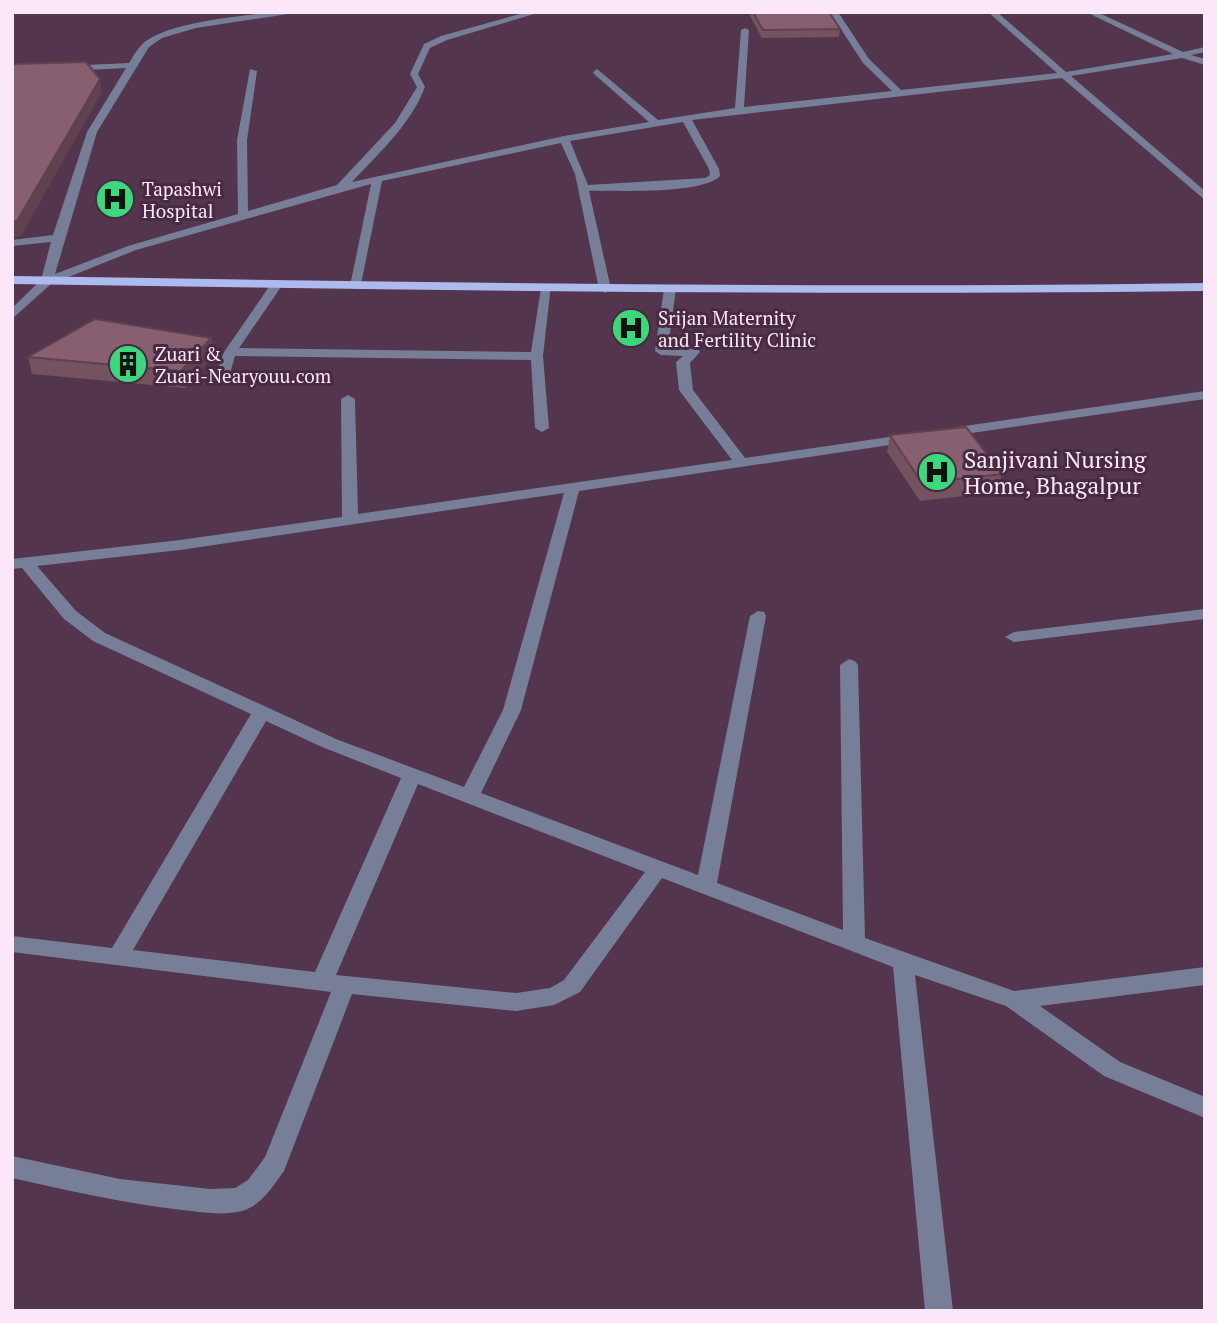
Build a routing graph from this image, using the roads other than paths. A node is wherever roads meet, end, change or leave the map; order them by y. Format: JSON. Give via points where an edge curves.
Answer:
{"nodes":[{"id":1,"x":297,"y":12,"type":"edge"},
{"id":2,"x":537,"y":12,"type":"edge"},
{"id":3,"x":834,"y":12,"type":"edge"},
{"id":4,"x":992,"y":12,"type":"edge"},
{"id":5,"x":1090,"y":12,"type":"edge"},
{"id":6,"x":266,"y":14,"type":"edge"},
{"id":7,"x":745,"y":30,"type":"dead end"},
{"id":8,"x":1205,"y":49,"type":"edge"},
{"id":9,"x":1182,"y":55,"type":"junction"},
{"id":10,"x":1205,"y":62,"type":"edge"},
{"id":11,"x":132,"y":65,"type":"junction"},
{"id":12,"x":52,"y":68,"type":"edge"},
{"id":13,"x":253,"y":71,"type":"dead end"},
{"id":14,"x":597,"y":72,"type":"dead end"},
{"id":15,"x":1062,"y":75,"type":"junction"},
{"id":16,"x":898,"y":92,"type":"junction"},
{"id":17,"x":739,"y":110,"type":"junction"},
{"id":18,"x":686,"y":118,"type":"junction"},
{"id":19,"x":656,"y":123,"type":"junction"},
{"id":20,"x":564,"y":139,"type":"junction"},
{"id":21,"x":377,"y":180,"type":"junction"},
{"id":22,"x":341,"y":187,"type":"junction"},
{"id":23,"x":583,"y":188,"type":"junction"},
{"id":24,"x":1205,"y":197,"type":"edge"},
{"id":25,"x":243,"y":215,"type":"junction"},
{"id":26,"x":58,"y":238,"type":"junction"},
{"id":27,"x":12,"y":243,"type":"edge"},
{"id":28,"x":12,"y":280,"type":"edge"},
{"id":29,"x":47,"y":281,"type":"junction"},
{"id":30,"x":277,"y":284,"type":"junction"},
{"id":31,"x":356,"y":286,"type":"junction"},
{"id":32,"x":1205,"y":286,"type":"edge"},
{"id":33,"x":547,"y":288,"type":"junction"},
{"id":34,"x":605,"y":289,"type":"junction"},
{"id":35,"x":670,"y":289,"type":"junction"},
{"id":36,"x":12,"y":315,"type":"edge"},
{"id":37,"x":230,"y":352,"type":"junction"},
{"id":38,"x":537,"y":356,"type":"junction"},
{"id":39,"x":221,"y":382,"type":"dead end"},
{"id":40,"x":1205,"y":395,"type":"edge"},
{"id":41,"x":348,"y":399,"type":"dead end"},
{"id":42,"x":541,"y":428,"type":"dead end"},
{"id":43,"x":741,"y":462,"type":"junction"},
{"id":44,"x":573,"y":486,"type":"junction"},
{"id":45,"x":350,"y":518,"type":"junction"},
{"id":46,"x":20,"y":564,"type":"edge"},
{"id":47,"x":1205,"y":614,"type":"edge"},
{"id":48,"x":758,"y":616,"type":"dead end"},
{"id":49,"x":1014,"y":637,"type":"dead end"},
{"id":50,"x":849,"y":665,"type":"dead end"},
{"id":51,"x":262,"y":712,"type":"junction"},
{"id":52,"x":412,"y":775,"type":"junction"},
{"id":53,"x":469,"y":797,"type":"junction"},
{"id":54,"x":658,"y":869,"type":"junction"},
{"id":55,"x":706,"y":887,"type":"junction"},
{"id":56,"x":854,"y":943,"type":"junction"},
{"id":57,"x":12,"y":944,"type":"edge"},
{"id":58,"x":118,"y":957,"type":"junction"},
{"id":59,"x":902,"y":962,"type":"junction"},
{"id":60,"x":1205,"y":976,"type":"edge"},
{"id":61,"x":333,"y":983,"type":"junction"},
{"id":62,"x":1014,"y":1000,"type":"junction"},
{"id":63,"x":1205,"y":1108,"type":"edge"},
{"id":64,"x":12,"y":1167,"type":"edge"},
{"id":65,"x":939,"y":1311,"type":"edge"}],
"edges":[{"from":1,"to":6,"type":"street"},
{"from":2,"to":22,"type":"street","via":[[427,46],[414,74],[421,87],[419,94]]},
{"from":3,"to":16,"type":"street","via":[[866,61]]},
{"from":4,"to":15,"type":"street"},
{"from":5,"to":9,"type":"street"},
{"from":6,"to":11,"type":"street","via":[[164,34],[148,43]]},
{"from":7,"to":17,"type":"street"},
{"from":8,"to":9,"type":"street"},
{"from":9,"to":10,"type":"street"},
{"from":9,"to":15,"type":"street"},
{"from":11,"to":12,"type":"street"},
{"from":11,"to":26,"type":"street","via":[[92,132]]},
{"from":13,"to":25,"type":"street","via":[[242,140]]},
{"from":14,"to":19,"type":"street"},
{"from":15,"to":16,"type":"street"},
{"from":15,"to":24,"type":"street"},
{"from":16,"to":17,"type":"street"},
{"from":17,"to":18,"type":"street"},
{"from":18,"to":19,"type":"street"},
{"from":18,"to":23,"type":"street","via":[[715,169],[715,176],[708,181]]},
{"from":19,"to":20,"type":"street"},
{"from":20,"to":21,"type":"street"},
{"from":20,"to":23,"type":"street"},
{"from":21,"to":22,"type":"street"},
{"from":21,"to":31,"type":"street"},
{"from":22,"to":25,"type":"street"},
{"from":23,"to":34,"type":"street"},
{"from":25,"to":29,"type":"street","via":[[132,248]]},
{"from":26,"to":27,"type":"street"},
{"from":26,"to":29,"type":"street"},
{"from":28,"to":29,"type":"main road"},
{"from":29,"to":30,"type":"main road"},
{"from":29,"to":36,"type":"street"},
{"from":30,"to":31,"type":"main road"},
{"from":30,"to":37,"type":"street"},
{"from":31,"to":33,"type":"main road"},
{"from":32,"to":35,"type":"main road"},
{"from":33,"to":34,"type":"main road"},
{"from":33,"to":38,"type":"street"},
{"from":34,"to":35,"type":"main road"},
{"from":35,"to":43,"type":"street","via":[[661,351],[694,352],[683,362],[687,390]]},
{"from":37,"to":38,"type":"street"},
{"from":37,"to":39,"type":"street"},
{"from":38,"to":42,"type":"street"},
{"from":40,"to":43,"type":"street"},
{"from":41,"to":45,"type":"street"},
{"from":43,"to":44,"type":"street"},
{"from":44,"to":45,"type":"street"},
{"from":44,"to":53,"type":"street","via":[[512,710]]},
{"from":45,"to":46,"type":"street"},
{"from":46,"to":51,"type":"street","via":[[70,615],[99,637]]},
{"from":47,"to":49,"type":"street"},
{"from":48,"to":55,"type":"street"},
{"from":50,"to":56,"type":"street"},
{"from":51,"to":52,"type":"street"},
{"from":51,"to":58,"type":"street"},
{"from":52,"to":53,"type":"street"},
{"from":52,"to":61,"type":"street"},
{"from":53,"to":54,"type":"street"},
{"from":54,"to":55,"type":"street"},
{"from":54,"to":61,"type":"street","via":[[589,966],[572,986],[554,996],[516,1002]]},
{"from":55,"to":56,"type":"street"},
{"from":56,"to":59,"type":"street"},
{"from":57,"to":58,"type":"street"},
{"from":58,"to":61,"type":"street"},
{"from":59,"to":62,"type":"street"},
{"from":59,"to":65,"type":"street"},
{"from":60,"to":62,"type":"street"},
{"from":61,"to":64,"type":"street","via":[[275,1163],[257,1188],[239,1200],[120,1191]]},
{"from":62,"to":63,"type":"street","via":[[1112,1069]]}]}
